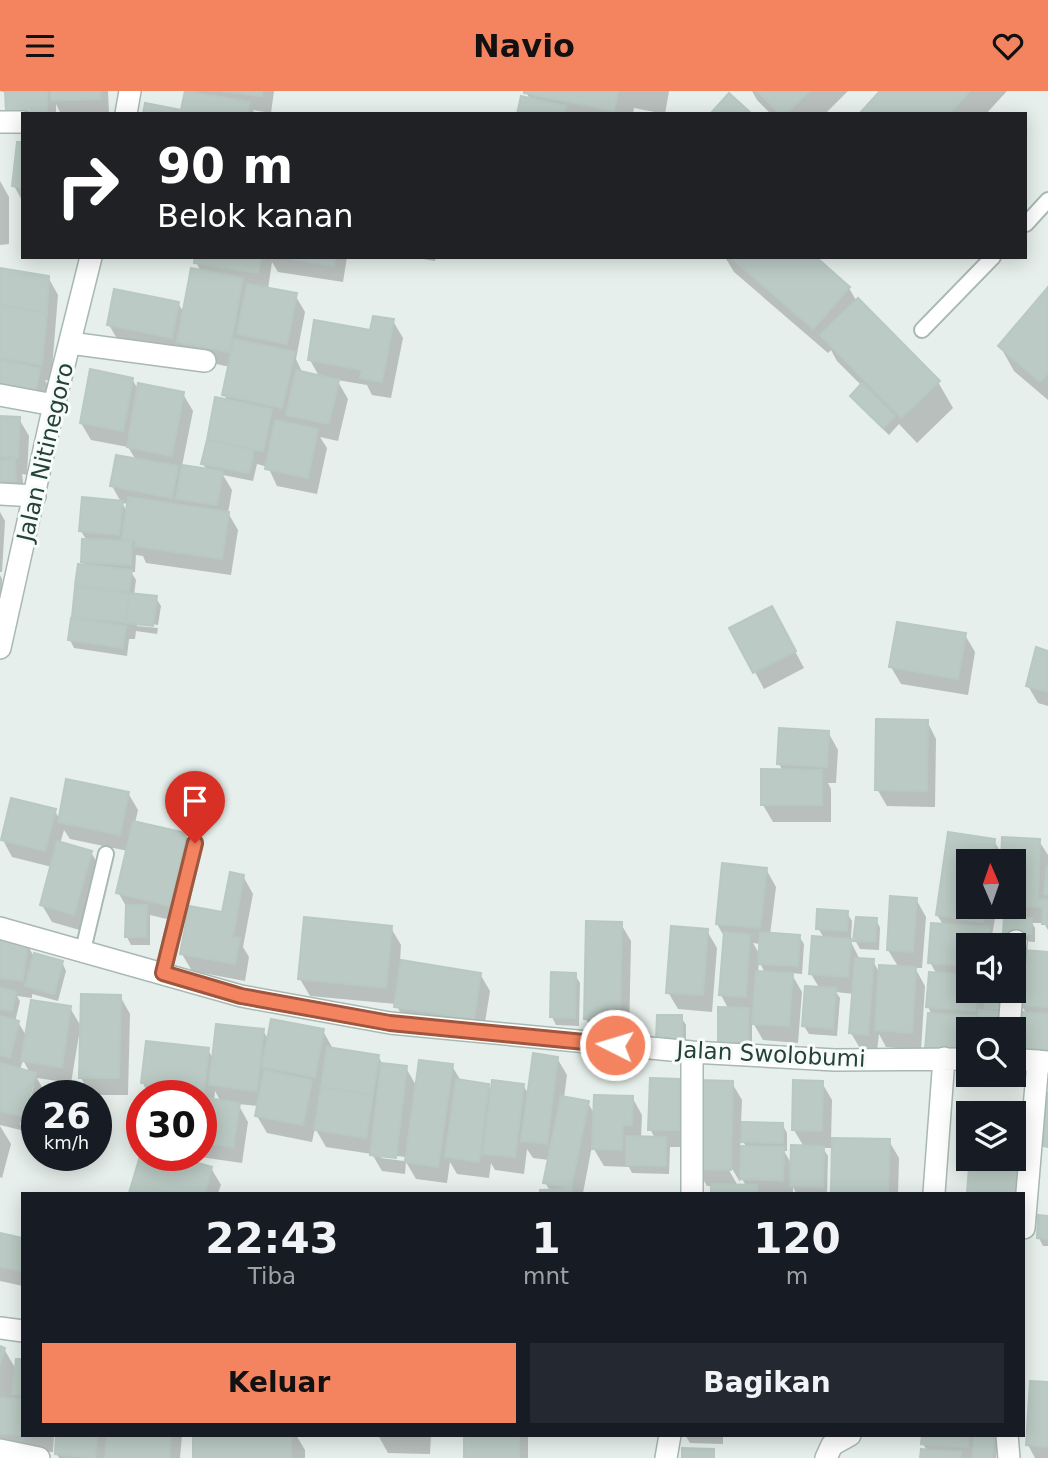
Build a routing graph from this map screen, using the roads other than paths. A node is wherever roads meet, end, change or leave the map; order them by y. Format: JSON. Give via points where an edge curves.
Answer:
{"nodes":[{"id":1,"x":130,"y":91,"type":"edge"},
{"id":2,"x":126,"y":112,"type":"edge"},
{"id":3,"x":0,"y":122,"type":"edge"},
{"id":4,"x":21,"y":122,"type":"edge"},
{"id":5,"x":1048,"y":200,"type":"edge"},
{"id":6,"x":1027,"y":222,"type":"edge"},
{"id":7,"x":91,"y":259,"type":"edge"},
{"id":8,"x":991,"y":259,"type":"edge"},
{"id":9,"x":922,"y":330,"type":"dead end"},
{"id":10,"x":70,"y":343,"type":"junction"},
{"id":11,"x":205,"y":361,"type":"dead end"},
{"id":12,"x":0,"y":395,"type":"edge"},
{"id":13,"x":54,"y":405,"type":"junction"},
{"id":14,"x":0,"y":494,"type":"edge"},
{"id":15,"x":35,"y":496,"type":"junction"},
{"id":16,"x":0,"y":648,"type":"edge"},
{"id":17,"x":195,"y":843,"type":"dead end"},
{"id":18,"x":106,"y":855,"type":"dead end"},
{"id":19,"x":0,"y":928,"type":"edge"},
{"id":20,"x":83,"y":950,"type":"junction"},
{"id":21,"x":163,"y":973,"type":"junction"},
{"id":22,"x":692,"y":1052,"type":"junction"},
{"id":23,"x":944,"y":1058,"type":"junction"},
{"id":24,"x":956,"y":1058,"type":"edge"},
{"id":25,"x":1043,"y":1061,"type":"edge"},
{"id":26,"x":692,"y":1192,"type":"edge"},
{"id":27,"x":934,"y":1192,"type":"edge"},
{"id":28,"x":1025,"y":1219,"type":"edge"},
{"id":29,"x":0,"y":1328,"type":"edge"},
{"id":30,"x":21,"y":1331,"type":"edge"},
{"id":31,"x":670,"y":1437,"type":"edge"},
{"id":32,"x":846,"y":1437,"type":"edge"},
{"id":33,"x":1007,"y":1437,"type":"edge"},
{"id":34,"x":0,"y":1450,"type":"edge"},
{"id":35,"x":39,"y":1458,"type":"edge"},
{"id":36,"x":666,"y":1458,"type":"edge"},
{"id":37,"x":826,"y":1458,"type":"edge"},
{"id":38,"x":1009,"y":1458,"type":"edge"}],
"edges":[{"from":1,"to":2,"type":"street"},
{"from":3,"to":4,"type":"street"},
{"from":5,"to":6,"type":"lane"},
{"from":7,"to":10,"type":"street","name":"Jalan Nitinegoro"},
{"from":8,"to":9,"type":"lane"},
{"from":10,"to":11,"type":"street"},
{"from":10,"to":13,"type":"street","name":"Jalan Nitinegoro"},
{"from":12,"to":13,"type":"street"},
{"from":13,"to":15,"type":"street","name":"Jalan Nitinegoro"},
{"from":14,"to":15,"type":"street"},
{"from":15,"to":16,"type":"street","name":"Jalan Nitinegoro"},
{"from":17,"to":21,"type":"lane"},
{"from":18,"to":20,"type":"lane"},
{"from":19,"to":20,"type":"street","name":"Jalan Swolobumi"},
{"from":20,"to":21,"type":"street","name":"Jalan Swolobumi"},
{"from":21,"to":22,"type":"street","name":"Jalan Swolobumi","via":[[241,996],[390,1023]]},
{"from":22,"to":23,"type":"street","name":"Jalan Swolobumi","via":[[835,1060]]},
{"from":22,"to":26,"type":"street"},
{"from":23,"to":24,"type":"street","name":"Jalan Swolobumi"},
{"from":23,"to":27,"type":"street"},
{"from":25,"to":28,"type":"street"},
{"from":29,"to":30,"type":"street"},
{"from":31,"to":36,"type":"street"},
{"from":32,"to":37,"type":"street","via":[[832,1445]]},
{"from":33,"to":38,"type":"street"},
{"from":34,"to":35,"type":"street"}]}
